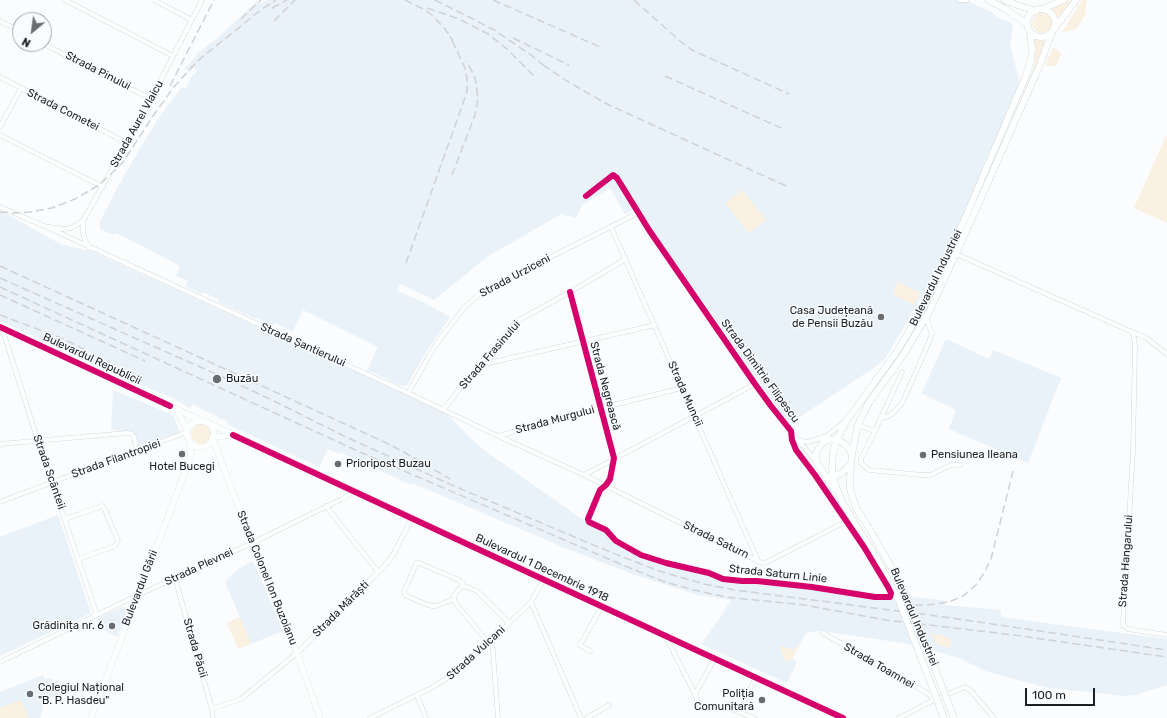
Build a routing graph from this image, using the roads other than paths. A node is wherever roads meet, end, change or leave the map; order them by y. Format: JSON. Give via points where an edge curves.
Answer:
{"nodes":[{"id":1,"x":65,"y":0,"type":"edge"},
{"id":2,"x":154,"y":0,"type":"edge"},
{"id":3,"x":202,"y":0,"type":"edge"},
{"id":4,"x":959,"y":0,"type":"edge"},
{"id":5,"x":967,"y":0,"type":"edge"},
{"id":6,"x":1004,"y":0,"type":"edge"},
{"id":7,"x":1064,"y":0,"type":"edge"},
{"id":8,"x":1076,"y":0,"type":"edge"},
{"id":9,"x":992,"y":1,"type":"edge"},
{"id":10,"x":1039,"y":10,"type":"junction"},
{"id":11,"x":192,"y":20,"type":"junction"},
{"id":12,"x":0,"y":21,"type":"edge"},
{"id":13,"x":1028,"y":25,"type":"junction"},
{"id":14,"x":12,"y":27,"type":"edge"},
{"id":15,"x":1053,"y":30,"type":"junction"},
{"id":16,"x":1030,"y":31,"type":"junction"},
{"id":17,"x":52,"y":48,"type":"edge"},
{"id":18,"x":174,"y":56,"type":"junction"},
{"id":19,"x":0,"y":78,"type":"edge"},
{"id":20,"x":21,"y":88,"type":"junction"},
{"id":21,"x":151,"y":99,"type":"junction"},
{"id":22,"x":0,"y":127,"type":"edge"},
{"id":23,"x":0,"y":135,"type":"edge"},
{"id":24,"x":127,"y":143,"type":"junction"},
{"id":25,"x":103,"y":187,"type":"junction"},
{"id":26,"x":586,"y":196,"type":"dead end"},
{"id":27,"x":0,"y":207,"type":"edge"},
{"id":28,"x":638,"y":213,"type":"junction"},
{"id":29,"x":83,"y":221,"type":"junction"},
{"id":30,"x":44,"y":226,"type":"junction"},
{"id":31,"x":611,"y":227,"type":"junction"},
{"id":32,"x":90,"y":248,"type":"junction"},
{"id":33,"x":953,"y":253,"type":"junction"},
{"id":34,"x":626,"y":259,"type":"junction"},
{"id":35,"x":570,"y":292,"type":"junction"},
{"id":36,"x":926,"y":317,"type":"junction"},
{"id":37,"x":655,"y":325,"type":"junction"},
{"id":38,"x":1,"y":328,"type":"edge"},
{"id":39,"x":1133,"y":333,"type":"junction"},
{"id":40,"x":583,"y":342,"type":"junction"},
{"id":41,"x":1167,"y":354,"type":"edge"},
{"id":42,"x":479,"y":365,"type":"junction"},
{"id":43,"x":902,"y":372,"type":"dead end"},
{"id":44,"x":754,"y":384,"type":"junction"},
{"id":45,"x":682,"y":388,"type":"junction"},
{"id":46,"x":408,"y":393,"type":"junction"},
{"id":47,"x":601,"y":408,"type":"junction"},
{"id":48,"x":176,"y":409,"type":"junction"},
{"id":49,"x":443,"y":410,"type":"junction"},
{"id":50,"x":695,"y":416,"type":"junction"},
{"id":51,"x":881,"y":418,"type":"junction"},
{"id":52,"x":847,"y":420,"type":"junction"},
{"id":53,"x":202,"y":421,"type":"junction"},
{"id":54,"x":210,"y":424,"type":"junction"},
{"id":55,"x":858,"y":425,"type":"junction"},
{"id":56,"x":187,"y":431,"type":"junction"},
{"id":57,"x":791,"y":431,"type":"junction"},
{"id":58,"x":875,"y":431,"type":"junction"},
{"id":59,"x":234,"y":435,"type":"junction"},
{"id":60,"x":498,"y":436,"type":"junction"},
{"id":61,"x":213,"y":438,"type":"junction"},
{"id":62,"x":837,"y":439,"type":"junction"},
{"id":63,"x":815,"y":440,"type":"junction"},
{"id":64,"x":828,"y":440,"type":"junction"},
{"id":65,"x":38,"y":441,"type":"junction"},
{"id":66,"x":800,"y":441,"type":"junction"},
{"id":67,"x":191,"y":443,"type":"junction"},
{"id":68,"x":0,"y":444,"type":"edge"},
{"id":69,"x":199,"y":447,"type":"junction"},
{"id":70,"x":137,"y":452,"type":"junction"},
{"id":71,"x":852,"y":454,"type":"junction"},
{"id":72,"x":614,"y":458,"type":"junction"},
{"id":73,"x":190,"y":459,"type":"junction"},
{"id":74,"x":816,"y":461,"type":"junction"},
{"id":75,"x":851,"y":464,"type":"junction"},
{"id":76,"x":960,"y":465,"type":"dead end"},
{"id":77,"x":822,"y":471,"type":"junction"},
{"id":78,"x":584,"y":475,"type":"junction"},
{"id":79,"x":833,"y":475,"type":"junction"},
{"id":80,"x":52,"y":483,"type":"junction"},
{"id":81,"x":606,"y":485,"type":"junction"},
{"id":82,"x":354,"y":491,"type":"junction"},
{"id":83,"x":0,"y":502,"type":"edge"},
{"id":84,"x":842,"y":502,"type":"junction"},
{"id":85,"x":326,"y":506,"type":"junction"},
{"id":86,"x":412,"y":518,"type":"junction"},
{"id":87,"x":65,"y":519,"type":"junction"},
{"id":88,"x":847,"y":522,"type":"junction"},
{"id":89,"x":252,"y":543,"type":"junction"},
{"id":90,"x":79,"y":559,"type":"junction"},
{"id":91,"x":758,"y":561,"type":"junction"},
{"id":92,"x":378,"y":572,"type":"junction"},
{"id":93,"x":175,"y":578,"type":"junction"},
{"id":94,"x":544,"y":579,"type":"junction"},
{"id":95,"x":463,"y":586,"type":"junction"},
{"id":96,"x":138,"y":595,"type":"junction"},
{"id":97,"x":888,"y":597,"type":"joint"},
{"id":98,"x":454,"y":600,"type":"junction"},
{"id":99,"x":531,"y":602,"type":"junction"},
{"id":100,"x":602,"y":606,"type":"junction"},
{"id":101,"x":97,"y":615,"type":"junction"},
{"id":102,"x":509,"y":624,"type":"junction"},
{"id":103,"x":823,"y":633,"type":"dead end"},
{"id":104,"x":665,"y":635,"type":"junction"},
{"id":105,"x":1167,"y":635,"type":"edge"},
{"id":106,"x":492,"y":638,"type":"junction"},
{"id":107,"x":488,"y":642,"type":"junction"},
{"id":108,"x":590,"y":651,"type":"dead end"},
{"id":109,"x":297,"y":653,"type":"junction"},
{"id":110,"x":715,"y":658,"type":"junction"},
{"id":111,"x":0,"y":662,"type":"edge"},
{"id":112,"x":756,"y":677,"type":"junction"},
{"id":113,"x":695,"y":694,"type":"junction"},
{"id":114,"x":417,"y":695,"type":"junction"},
{"id":115,"x":932,"y":701,"type":"junction"},
{"id":116,"x":609,"y":705,"type":"dead end"},
{"id":117,"x":212,"y":710,"type":"junction"},
{"id":118,"x":740,"y":712,"type":"junction"},
{"id":119,"x":840,"y":717,"type":"edge"},
{"id":120,"x":91,"y":718,"type":"edge"},
{"id":121,"x":213,"y":718,"type":"edge"},
{"id":122,"x":320,"y":718,"type":"edge"},
{"id":123,"x":370,"y":718,"type":"edge"},
{"id":124,"x":426,"y":718,"type":"edge"},
{"id":125,"x":498,"y":718,"type":"edge"},
{"id":126,"x":581,"y":718,"type":"edge"},
{"id":127,"x":587,"y":718,"type":"edge"},
{"id":128,"x":754,"y":718,"type":"edge"},
{"id":129,"x":899,"y":718,"type":"edge"},
{"id":130,"x":944,"y":718,"type":"edge"},
{"id":131,"x":954,"y":718,"type":"edge"},
{"id":132,"x":994,"y":718,"type":"edge"}],
"edges":[{"from":1,"to":18,"type":"street"},
{"from":2,"to":11,"type":"street"},
{"from":3,"to":11,"type":"street","name":"Strada Aurel Vlaicu"},
{"from":4,"to":5,"type":"street"},
{"from":6,"to":10,"type":"main road"},
{"from":7,"to":10,"type":"main road"},
{"from":8,"to":15,"type":"main road","name":"Bulevardul Industriei"},
{"from":9,"to":13,"type":"main road"},
{"from":10,"to":13,"type":"main road","via":[[1030,16]]},
{"from":10,"to":15,"type":"main road","via":[[1052,15]]},
{"from":11,"to":18,"type":"street","name":"Strada Aurel Vlaicu"},
{"from":12,"to":14,"type":"street"},
{"from":13,"to":16,"type":"main road"},
{"from":15,"to":16,"type":"main road","via":[[1042,37]]},
{"from":15,"to":33,"type":"main road","name":"Bulevardul Industriei","via":[[1039,67]]},
{"from":16,"to":33,"type":"main road","name":"Bulevardul Industriei","via":[[1030,67]]},
{"from":17,"to":21,"type":"street","name":"Strada Pinului"},
{"from":18,"to":21,"type":"street","name":"Strada Aurel Vlaicu"},
{"from":19,"to":20,"type":"street","name":"Strada Cometei"},
{"from":20,"to":22,"type":"street"},
{"from":20,"to":24,"type":"street","name":"Strada Cometei"},
{"from":21,"to":24,"type":"street","name":"Strada Aurel Vlaicu"},
{"from":23,"to":25,"type":"street"},
{"from":24,"to":25,"type":"street","name":"Strada Aurel Vlaicu"},
{"from":25,"to":29,"type":"street","name":"Strada Aurel Vlaicu"},
{"from":26,"to":28,"type":"street","name":"Strada Dimitrie Filipescu","via":[[613,175]]},
{"from":27,"to":30,"type":"street","name":"Strada Șantierului"},
{"from":28,"to":31,"type":"street","name":"Strada Urziceni"},
{"from":28,"to":44,"type":"street","name":"Strada Dimitrie Filipescu"},
{"from":29,"to":30,"type":"street","via":[[67,229]]},
{"from":29,"to":32,"type":"street","via":[[84,236]]},
{"from":30,"to":32,"type":"street","name":"Strada Șantierului"},
{"from":31,"to":34,"type":"street","name":"Strada Muncii"},
{"from":31,"to":46,"type":"street","name":"Strada Urziceni","via":[[479,294],[440,338]]},
{"from":32,"to":46,"type":"street","name":"Strada Șantierului"},
{"from":33,"to":36,"type":"main road","name":"Bulevardul Industriei"},
{"from":33,"to":39,"type":"street"},
{"from":33,"to":52,"type":"main road","name":"Bulevardul Industriei","via":[[907,336]]},
{"from":34,"to":35,"type":"street","name":"Strada Frasinului"},
{"from":34,"to":37,"type":"street","name":"Strada Muncii"},
{"from":35,"to":40,"type":"street","name":"Strada Negrească"},
{"from":35,"to":42,"type":"street","name":"Strada Frasinului","via":[[514,324]]},
{"from":36,"to":51,"type":"street","via":[[932,334],[923,356],[902,403],[889,416]]},
{"from":36,"to":55,"type":"main road","name":"Bulevardul Industriei","via":[[868,404]]},
{"from":37,"to":40,"type":"street"},
{"from":37,"to":45,"type":"street","name":"Strada Muncii"},
{"from":38,"to":48,"type":"main road","name":"Bulevardul Republicii"},
{"from":38,"to":65,"type":"street","name":"Strada Scânteii"},
{"from":39,"to":41,"type":"street","via":[[1145,337]]},
{"from":39,"to":105,"type":"street","name":"Strada Hangarului","via":[[1133,451],[1123,624],[1128,629]]},
{"from":40,"to":42,"type":"street"},
{"from":40,"to":47,"type":"street","name":"Strada Negrească"},
{"from":42,"to":49,"type":"street","name":"Strada Frasinului"},
{"from":43,"to":51,"type":"street"},
{"from":44,"to":50,"type":"street"},
{"from":44,"to":57,"type":"street","name":"Strada Dimitrie Filipescu"},
{"from":45,"to":47,"type":"street","name":"Strada Murgului"},
{"from":45,"to":50,"type":"street","name":"Strada Muncii"},
{"from":46,"to":49,"type":"street","name":"Strada Șantierului"},
{"from":47,"to":60,"type":"street","name":"Strada Murgului"},
{"from":47,"to":72,"type":"street","name":"Strada Negrească"},
{"from":48,"to":53,"type":"main road","name":"Bulevardul Republicii"},
{"from":48,"to":56,"type":"main road"},
{"from":49,"to":60,"type":"street","name":"Strada Șantierului"},
{"from":50,"to":72,"type":"street"},
{"from":50,"to":91,"type":"street","name":"Strada Muncii"},
{"from":51,"to":58,"type":"street"},
{"from":52,"to":62,"type":"main road","name":"Bulevardul Industriei"},
{"from":52,"to":63,"type":"street","via":[[830,434]]},
{"from":53,"to":54,"type":"main road"},
{"from":53,"to":56,"type":"main road","via":[[193,423]]},
{"from":54,"to":59,"type":"main road","name":"Bulevardul 1 Decembrie 1918"},
{"from":54,"to":61,"type":"main road"},
{"from":55,"to":58,"type":"street"},
{"from":55,"to":71,"type":"main road","name":"Bulevardul Industriei"},
{"from":56,"to":67,"type":"main road"},
{"from":56,"to":70,"type":"street","name":"Strada Filantropiei"},
{"from":57,"to":66,"type":"street"},
{"from":57,"to":88,"type":"street","name":"Strada Dimitrie Filipescu","via":[[796,450]]},
{"from":58,"to":76,"type":"street","via":[[861,464],[869,470],[931,475],[951,465]]},
{"from":59,"to":61,"type":"main road"},
{"from":59,"to":82,"type":"main road","name":"Bulevardul 1 Decembrie 1918"},
{"from":60,"to":78,"type":"street","name":"Strada Șantierului"},
{"from":61,"to":69,"type":"main road","via":[[206,446]]},
{"from":61,"to":89,"type":"main road","name":"Strada Colonel Ion Buzoianu"},
{"from":62,"to":64,"type":"main road"},
{"from":62,"to":71,"type":"main road","via":[[846,445]]},
{"from":62,"to":79,"type":"main road","name":"Bulevardul Industriei","via":[[833,452]]},
{"from":63,"to":64,"type":"street"},
{"from":63,"to":66,"type":"street"},
{"from":64,"to":74,"type":"main road","via":[[818,448]]},
{"from":65,"to":68,"type":"street"},
{"from":65,"to":70,"type":"street","via":[[129,433],[134,437]]},
{"from":65,"to":80,"type":"street","name":"Strada Scânteii"},
{"from":66,"to":74,"type":"street"},
{"from":67,"to":69,"type":"main road"},
{"from":67,"to":73,"type":"main road","name":"Bulevardul Gării"},
{"from":69,"to":73,"type":"main road","name":"Bulevardul Gării"},
{"from":70,"to":80,"type":"street","name":"Strada Filantropiei"},
{"from":71,"to":75,"type":"main road","name":"Bulevardul Industriei"},
{"from":72,"to":78,"type":"street"},
{"from":72,"to":81,"type":"street","name":"Strada Negrească"},
{"from":73,"to":96,"type":"main road","name":"Bulevardul Gării"},
{"from":74,"to":77,"type":"main road"},
{"from":75,"to":79,"type":"main road","via":[[842,473]]},
{"from":75,"to":131,"type":"main road","name":"Bulevardul Industriei","bridge":true,"via":[[850,489],[856,508],[890,563],[906,595]]},
{"from":77,"to":79,"type":"main road"},
{"from":77,"to":84,"type":"main road"},
{"from":78,"to":81,"type":"street","name":"Strada Șantierului"},
{"from":79,"to":84,"type":"main road","name":"Bulevardul Industriei"},
{"from":80,"to":83,"type":"street","name":"Strada Filantropiei"},
{"from":80,"to":87,"type":"street","name":"Strada Scânteii"},
{"from":81,"to":91,"type":"street","name":"Strada Saturn"},
{"from":81,"to":97,"type":"street","name":"Strada Saturn Linie","via":[[600,490],[588,520],[606,530],[616,541],[641,555],[709,572],[723,579]]},
{"from":82,"to":85,"type":"street","name":"Strada Plevnei"},
{"from":82,"to":86,"type":"main road","name":"Bulevardul 1 Decembrie 1918"},
{"from":84,"to":130,"type":"main road","name":"Bulevardul Industriei","bridge":true,"via":[[894,591]]},
{"from":85,"to":89,"type":"street","name":"Strada Plevnei"},
{"from":85,"to":92,"type":"street"},
{"from":86,"to":92,"type":"street","name":"Strada Mărăști","via":[[393,555]]},
{"from":86,"to":94,"type":"main road","name":"Bulevardul 1 Decembrie 1918"},
{"from":87,"to":90,"type":"street","name":"Strada Scânteii"},
{"from":87,"to":90,"type":"street","via":[[102,506],[118,541],[115,546]]},
{"from":88,"to":91,"type":"street","name":"Strada Saturn","via":[[768,562]]},
{"from":88,"to":97,"type":"street","name":"Strada Dimitrie Filipescu","via":[[888,587],[891,593]]},
{"from":89,"to":93,"type":"street","name":"Strada Plevnei"},
{"from":89,"to":109,"type":"main road","name":"Strada Colonel Ion Buzoianu"},
{"from":90,"to":101,"type":"street","name":"Strada Scânteii"},
{"from":92,"to":109,"type":"street","name":"Strada Mărăști"},
{"from":93,"to":96,"type":"street","name":"Strada Plevnei"},
{"from":93,"to":117,"type":"street","name":"Strada Păcii"},
{"from":94,"to":99,"type":"street","name":"Strada Vulcani"},
{"from":94,"to":100,"type":"main road","name":"Bulevardul 1 Decembrie 1918"},
{"from":95,"to":98,"type":"street","via":[[456,592]]},
{"from":95,"to":98,"type":"street","via":[[459,580],[416,564],[405,594],[432,606]]},
{"from":95,"to":102,"type":"street","via":[[477,591]]},
{"from":96,"to":101,"type":"street","name":"Strada Plevnei"},
{"from":96,"to":120,"type":"main road","name":"Bulevardul Gării"},
{"from":98,"to":107,"type":"street"},
{"from":99,"to":102,"type":"street","name":"Strada Vulcani"},
{"from":99,"to":126,"type":"street"},
{"from":100,"to":104,"type":"main road","name":"Bulevardul 1 Decembrie 1918"},
{"from":100,"to":108,"type":"street","via":[[580,645]]},
{"from":101,"to":111,"type":"street","name":"Strada Plevnei"},
{"from":102,"to":106,"type":"street","name":"Strada Vulcani"},
{"from":103,"to":115,"type":"street","name":"Strada Toamnei","via":[[926,693],[932,697]]},
{"from":104,"to":110,"type":"main road","name":"Bulevardul 1 Decembrie 1918"},
{"from":104,"to":113,"type":"street"},
{"from":106,"to":107,"type":"street","name":"Strada Vulcani"},
{"from":106,"to":125,"type":"street"},
{"from":107,"to":114,"type":"street","name":"Strada Vulcani","via":[[441,683]]},
{"from":109,"to":117,"type":"street","name":"Strada Mărăști","via":[[241,699]]},
{"from":109,"to":122,"type":"main road","name":"Strada Colonel Ion Buzoianu"},
{"from":110,"to":112,"type":"main road","name":"Bulevardul 1 Decembrie 1918"},
{"from":110,"to":113,"type":"street"},
{"from":112,"to":118,"type":"street"},
{"from":112,"to":119,"type":"main road","name":"Bulevardul 1 Decembrie 1918"},
{"from":113,"to":118,"type":"street","via":[[700,706],[709,709],[723,707]]},
{"from":114,"to":123,"type":"street","name":"Strada Vulcani"},
{"from":114,"to":124,"type":"street"},
{"from":115,"to":129,"type":"street"},
{"from":115,"to":132,"type":"street","via":[[968,688]]},
{"from":116,"to":127,"type":"street"},
{"from":117,"to":121,"type":"street","name":"Strada Păcii"},
{"from":118,"to":128,"type":"street"}]}
